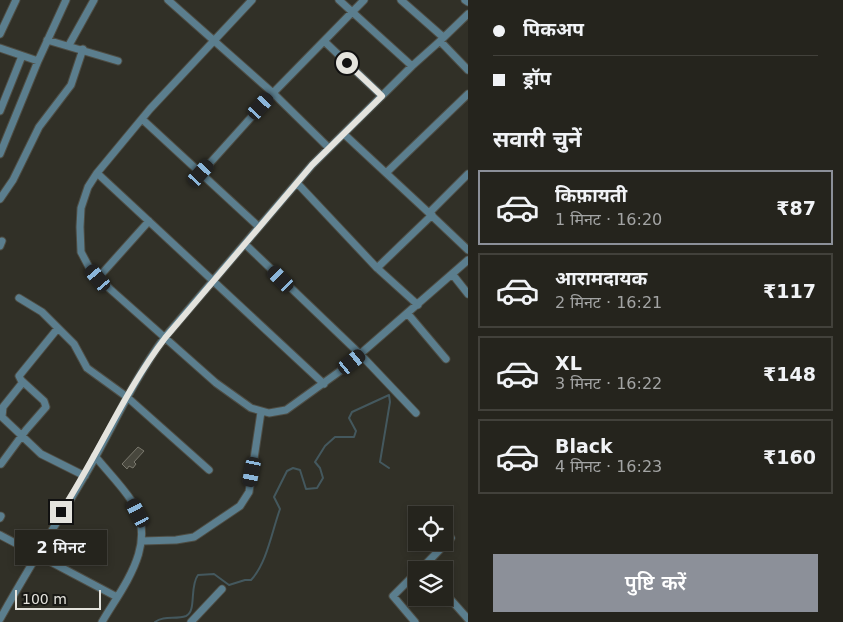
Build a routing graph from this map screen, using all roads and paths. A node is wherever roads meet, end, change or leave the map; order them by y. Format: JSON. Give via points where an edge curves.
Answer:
{"nodes":[{"id":1,"x":16,"y":0,"type":"edge"},
{"id":2,"x":66,"y":0,"type":"edge"},
{"id":3,"x":94,"y":0,"type":"edge"},
{"id":4,"x":168,"y":0,"type":"edge"},
{"id":5,"x":252,"y":0,"type":"edge"},
{"id":6,"x":339,"y":0,"type":"edge"},
{"id":7,"x":364,"y":0,"type":"edge"},
{"id":8,"x":401,"y":0,"type":"edge"},
{"id":9,"x":465,"y":0,"type":"edge"},
{"id":10,"x":468,"y":2,"type":"edge"},
{"id":11,"x":354,"y":12,"type":"junction"},
{"id":12,"x":468,"y":14,"type":"edge"},
{"id":13,"x":0,"y":34,"type":"edge"},
{"id":14,"x":442,"y":39,"type":"junction"},
{"id":15,"x":47,"y":40,"type":"junction"},
{"id":16,"x":212,"y":40,"type":"junction"},
{"id":17,"x":324,"y":41,"type":"junction"},
{"id":18,"x":68,"y":46,"type":"junction"},
{"id":19,"x":0,"y":48,"type":"edge"},
{"id":20,"x":83,"y":49,"type":"junction"},
{"id":21,"x":22,"y":56,"type":"junction"},
{"id":22,"x":38,"y":61,"type":"junction"},
{"id":23,"x":118,"y":61,"type":"dead end"},
{"id":24,"x":412,"y":66,"type":"junction"},
{"id":25,"x":468,"y":70,"type":"edge"},
{"id":26,"x":273,"y":93,"type":"junction"},
{"id":27,"x":468,"y":94,"type":"edge"},
{"id":28,"x":382,"y":96,"type":"junction"},
{"id":29,"x":0,"y":111,"type":"edge"},
{"id":30,"x":142,"y":119,"type":"junction"},
{"id":31,"x":344,"y":134,"type":"junction"},
{"id":32,"x":328,"y":148,"type":"junction"},
{"id":33,"x":0,"y":154,"type":"edge"},
{"id":34,"x":97,"y":173,"type":"junction"},
{"id":35,"x":201,"y":173,"type":"junction"},
{"id":36,"x":386,"y":173,"type":"junction"},
{"id":37,"x":468,"y":174,"type":"edge"},
{"id":38,"x":298,"y":184,"type":"junction"},
{"id":39,"x":0,"y":199,"type":"edge"},
{"id":40,"x":431,"y":214,"type":"junction"},
{"id":41,"x":149,"y":221,"type":"junction"},
{"id":42,"x":259,"y":228,"type":"junction"},
{"id":43,"x":245,"y":244,"type":"junction"},
{"id":44,"x":468,"y":250,"type":"edge"},
{"id":45,"x":468,"y":260,"type":"edge"},
{"id":46,"x":376,"y":268,"type":"junction"},
{"id":47,"x":453,"y":275,"type":"junction"},
{"id":48,"x":98,"y":278,"type":"junction"},
{"id":49,"x":214,"y":281,"type":"junction"},
{"id":50,"x":468,"y":294,"type":"edge"},
{"id":51,"x":19,"y":298,"type":"dead end"},
{"id":52,"x":418,"y":305,"type":"junction"},
{"id":53,"x":408,"y":314,"type":"junction"},
{"id":54,"x":58,"y":328,"type":"junction"},
{"id":55,"x":165,"y":338,"type":"junction"},
{"id":56,"x":361,"y":355,"type":"junction"},
{"id":57,"x":446,"y":359,"type":"dead end"},
{"id":58,"x":23,"y":382,"type":"junction"},
{"id":59,"x":324,"y":384,"type":"junction"},
{"id":60,"x":127,"y":397,"type":"junction"},
{"id":61,"x":261,"y":412,"type":"junction"},
{"id":62,"x":416,"y":413,"type":"dead end"},
{"id":63,"x":21,"y":436,"type":"junction"},
{"id":64,"x":95,"y":456,"type":"junction"},
{"id":65,"x":1,"y":464,"type":"edge"},
{"id":66,"x":209,"y":470,"type":"dead end"},
{"id":67,"x":85,"y":476,"type":"junction"},
{"id":68,"x":0,"y":535,"type":"edge"},
{"id":69,"x":142,"y":541,"type":"junction"},
{"id":70,"x":438,"y":551,"type":"edge"},
{"id":71,"x":37,"y":553,"type":"junction"},
{"id":72,"x":429,"y":561,"type":"edge"},
{"id":73,"x":408,"y":581,"type":"edge"},
{"id":74,"x":222,"y":589,"type":"dead end"},
{"id":75,"x":117,"y":597,"type":"junction"},
{"id":76,"x":453,"y":602,"type":"edge"},
{"id":77,"x":468,"y":618,"type":"edge"},
{"id":78,"x":0,"y":619,"type":"edge"},
{"id":79,"x":102,"y":622,"type":"edge"},
{"id":80,"x":191,"y":622,"type":"edge"},
{"id":81,"x":415,"y":622,"type":"edge"}],
"edges":[{"from":1,"to":13,"type":"street"},
{"from":2,"to":15,"type":"street"},
{"from":3,"to":18,"type":"street"},
{"from":4,"to":16,"type":"street"},
{"from":5,"to":16,"type":"street"},
{"from":6,"to":11,"type":"street"},
{"from":7,"to":11,"type":"street"},
{"from":8,"to":14,"type":"street"},
{"from":9,"to":10,"type":"street"},
{"from":11,"to":17,"type":"street"},
{"from":11,"to":24,"type":"street"},
{"from":12,"to":14,"type":"street"},
{"from":14,"to":24,"type":"street"},
{"from":14,"to":25,"type":"street"},
{"from":15,"to":18,"type":"street"},
{"from":15,"to":22,"type":"street"},
{"from":16,"to":26,"type":"street"},
{"from":16,"to":30,"type":"street"},
{"from":17,"to":26,"type":"street"},
{"from":17,"to":28,"type":"street"},
{"from":18,"to":20,"type":"street"},
{"from":19,"to":21,"type":"street"},
{"from":20,"to":23,"type":"street"},
{"from":20,"to":39,"type":"street","via":[[71,85],[39,127]]},
{"from":21,"to":22,"type":"street"},
{"from":21,"to":29,"type":"street"},
{"from":22,"to":33,"type":"street"},
{"from":24,"to":28,"type":"street"},
{"from":26,"to":32,"type":"street"},
{"from":26,"to":35,"type":"street"},
{"from":27,"to":36,"type":"street"},
{"from":28,"to":31,"type":"street"},
{"from":30,"to":34,"type":"street"},
{"from":30,"to":35,"type":"street"},
{"from":31,"to":32,"type":"street"},
{"from":31,"to":36,"type":"street"},
{"from":32,"to":38,"type":"street"},
{"from":34,"to":41,"type":"street"},
{"from":34,"to":48,"type":"street","via":[[84,197],[80,227],[82,252]]},
{"from":35,"to":42,"type":"street"},
{"from":36,"to":40,"type":"street"},
{"from":37,"to":40,"type":"street"},
{"from":38,"to":42,"type":"street"},
{"from":38,"to":46,"type":"street"},
{"from":40,"to":44,"type":"street"},
{"from":40,"to":46,"type":"street"},
{"from":41,"to":48,"type":"street"},
{"from":41,"to":49,"type":"street"},
{"from":42,"to":43,"type":"street"},
{"from":43,"to":49,"type":"street"},
{"from":43,"to":56,"type":"street"},
{"from":45,"to":47,"type":"street"},
{"from":46,"to":52,"type":"street"},
{"from":47,"to":50,"type":"street"},
{"from":47,"to":52,"type":"street"},
{"from":48,"to":55,"type":"street"},
{"from":49,"to":55,"type":"street"},
{"from":49,"to":59,"type":"street"},
{"from":51,"to":54,"type":"street","via":[[42,312]]},
{"from":52,"to":53,"type":"street"},
{"from":53,"to":56,"type":"street"},
{"from":53,"to":57,"type":"street"},
{"from":54,"to":58,"type":"street","via":[[20,373]]},
{"from":54,"to":60,"type":"street","via":[[74,344],[87,368]]},
{"from":55,"to":60,"type":"street"},
{"from":55,"to":61,"type":"street","via":[[216,383]]},
{"from":56,"to":59,"type":"street"},
{"from":56,"to":62,"type":"street"},
{"from":58,"to":63,"type":"street","via":[[1,411],[2,417]]},
{"from":58,"to":63,"type":"street","via":[[46,406]]},
{"from":59,"to":61,"type":"street","via":[[286,410]]},
{"from":60,"to":64,"type":"street"},
{"from":60,"to":66,"type":"street"},
{"from":61,"to":69,"type":"street","via":[[248,492],[240,506],[194,537]]},
{"from":63,"to":65,"type":"street"},
{"from":63,"to":67,"type":"street","via":[[41,454]]},
{"from":64,"to":67,"type":"street"},
{"from":64,"to":69,"type":"street","via":[[132,501],[141,522]]},
{"from":67,"to":71,"type":"street"},
{"from":68,"to":71,"type":"street"},
{"from":69,"to":75,"type":"street","via":[[133,572]]},
{"from":70,"to":72,"type":"street"},
{"from":71,"to":75,"type":"street"},
{"from":71,"to":78,"type":"street"},
{"from":73,"to":81,"type":"street","via":[[392,596]]},
{"from":74,"to":80,"type":"street"},
{"from":75,"to":79,"type":"street"},
{"from":76,"to":77,"type":"street"}]}
